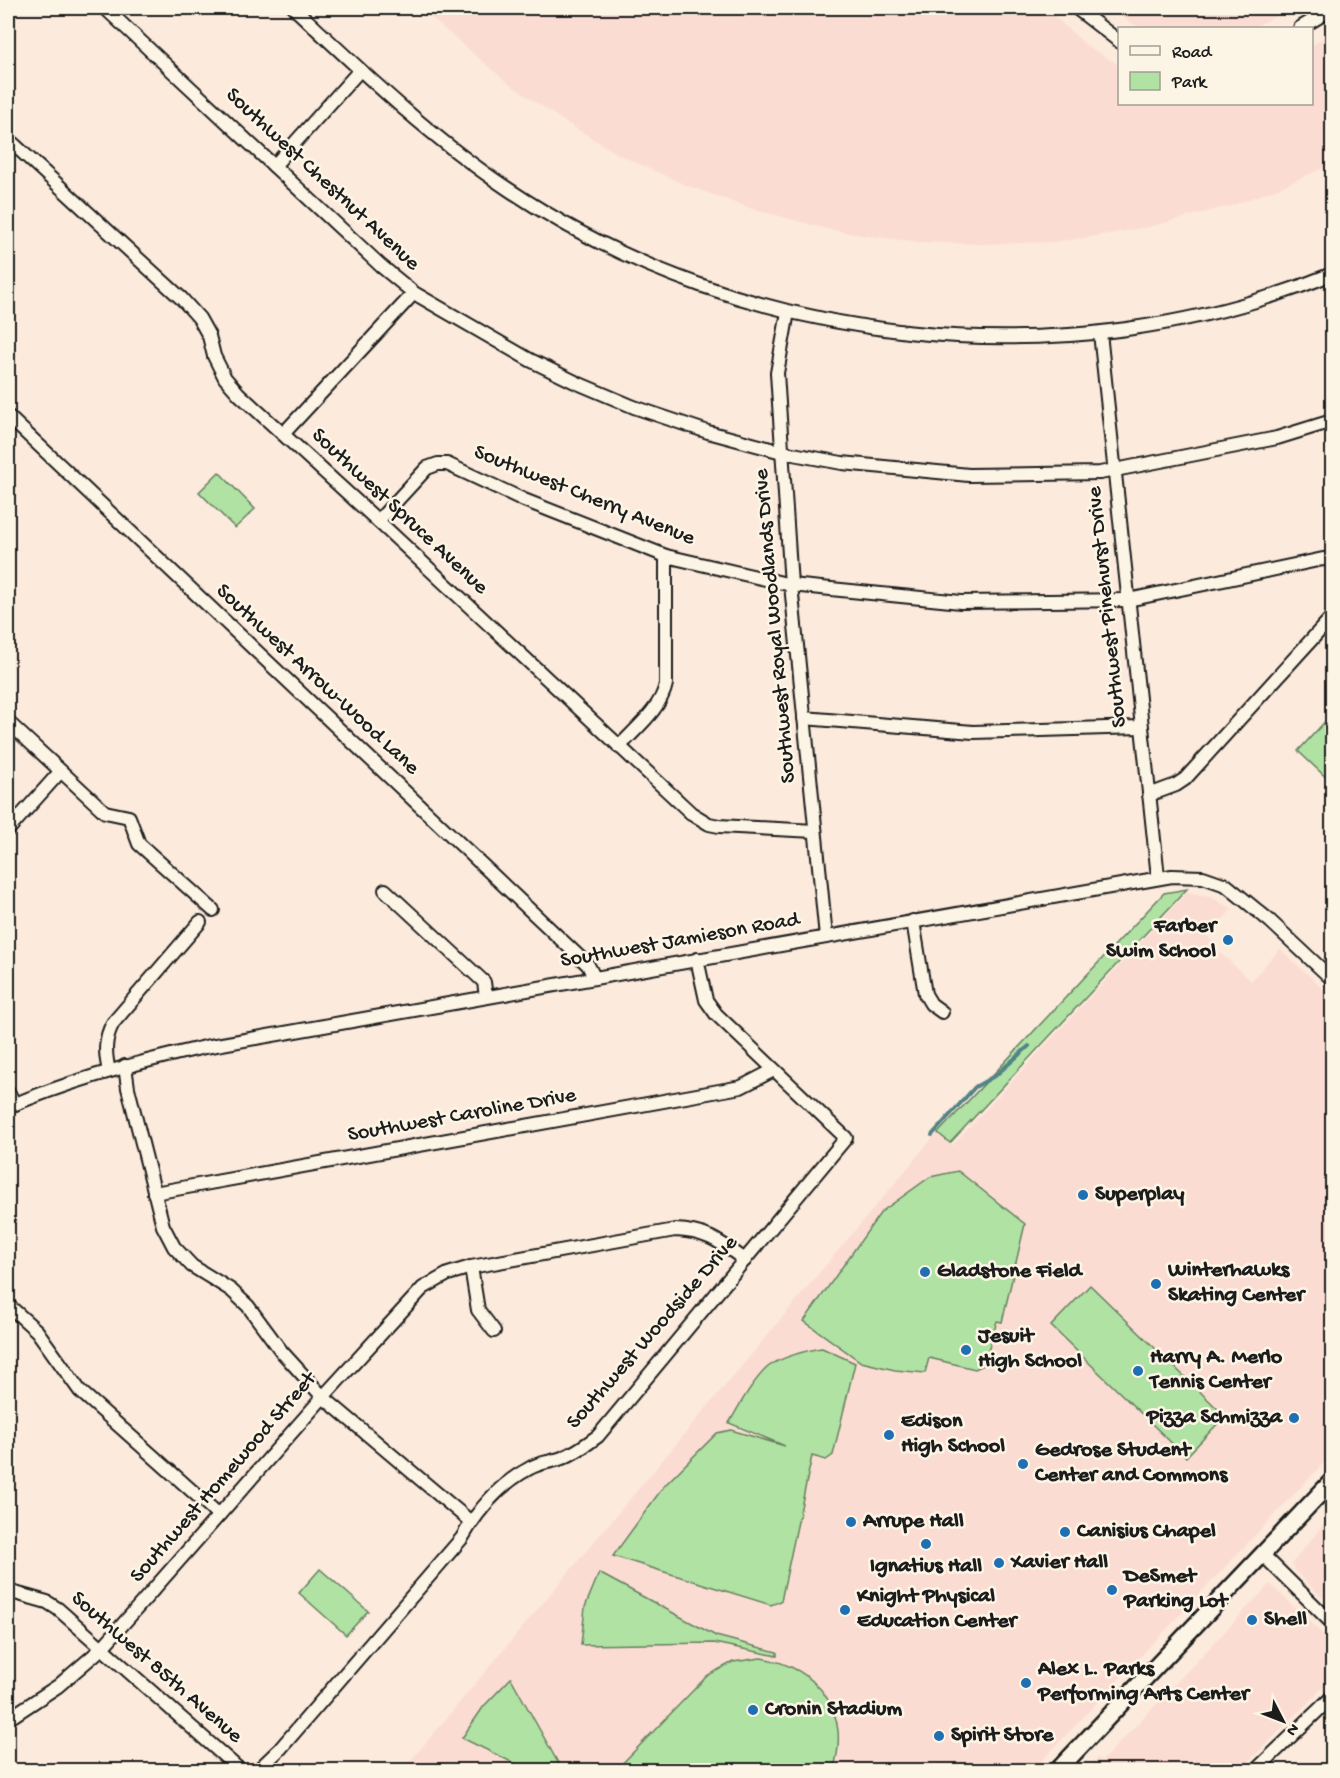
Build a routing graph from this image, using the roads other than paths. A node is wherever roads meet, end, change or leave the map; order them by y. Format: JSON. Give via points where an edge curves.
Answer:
{"nodes":[{"id":1,"x":105,"y":8,"type":"edge"},
{"id":2,"x":294,"y":8,"type":"edge"},
{"id":3,"x":1076,"y":8,"type":"edge"},
{"id":4,"x":1332,"y":9,"type":"edge"},
{"id":5,"x":1302,"y":27,"type":"edge"},
{"id":6,"x":1118,"y":41,"type":"edge"},
{"id":7,"x":360,"y":70,"type":"junction"},
{"id":8,"x":8,"y":139,"type":"edge"},
{"id":9,"x":274,"y":166,"type":"junction"},
{"id":10,"x":1332,"y":274,"type":"edge"},
{"id":11,"x":414,"y":293,"type":"junction"},
{"id":12,"x":788,"y":312,"type":"junction"},
{"id":13,"x":1100,"y":333,"type":"junction"},
{"id":14,"x":8,"y":416,"type":"edge"},
{"id":15,"x":1332,"y":421,"type":"edge"},
{"id":16,"x":284,"y":433,"type":"junction"},
{"id":17,"x":782,"y":452,"type":"junction"},
{"id":18,"x":1115,"y":471,"type":"junction"},
{"id":19,"x":378,"y":521,"type":"junction"},
{"id":20,"x":666,"y":556,"type":"junction"},
{"id":21,"x":1332,"y":560,"type":"edge"},
{"id":22,"x":791,"y":585,"type":"junction"},
{"id":23,"x":1128,"y":600,"type":"junction"},
{"id":24,"x":1332,"y":616,"type":"edge"},
{"id":25,"x":804,"y":718,"type":"junction"},
{"id":26,"x":8,"y":722,"type":"edge"},
{"id":27,"x":1140,"y":727,"type":"junction"},
{"id":28,"x":619,"y":747,"type":"junction"},
{"id":29,"x":60,"y":772,"type":"junction"},
{"id":30,"x":1149,"y":795,"type":"junction"},
{"id":31,"x":8,"y":830,"type":"edge"},
{"id":32,"x":815,"y":831,"type":"junction"},
{"id":33,"x":1158,"y":877,"type":"junction"},
{"id":34,"x":386,"y":890,"type":"dead end"},
{"id":35,"x":213,"y":910,"type":"dead end"},
{"id":36,"x":912,"y":921,"type":"junction"},
{"id":37,"x":200,"y":922,"type":"dead end"},
{"id":38,"x":826,"y":937,"type":"junction"},
{"id":39,"x":697,"y":959,"type":"junction"},
{"id":40,"x":594,"y":977,"type":"junction"},
{"id":41,"x":1332,"y":979,"type":"edge"},
{"id":42,"x":486,"y":997,"type":"junction"},
{"id":43,"x":942,"y":1012,"type":"dead end"},
{"id":44,"x":125,"y":1066,"type":"junction"},
{"id":45,"x":774,"y":1070,"type":"junction"},
{"id":46,"x":109,"y":1071,"type":"junction"},
{"id":47,"x":8,"y":1092,"type":"edge"},
{"id":48,"x":11,"y":1106,"type":"edge"},
{"id":49,"x":154,"y":1193,"type":"junction"},
{"id":50,"x":745,"y":1260,"type":"junction"},
{"id":51,"x":471,"y":1267,"type":"junction"},
{"id":52,"x":8,"y":1305,"type":"edge"},
{"id":53,"x":494,"y":1331,"type":"dead end"},
{"id":54,"x":323,"y":1397,"type":"junction"},
{"id":55,"x":1332,"y":1481,"type":"edge"},
{"id":56,"x":219,"y":1515,"type":"junction"},
{"id":57,"x":471,"y":1522,"type":"junction"},
{"id":58,"x":1263,"y":1555,"type":"junction"},
{"id":59,"x":8,"y":1591,"type":"edge"},
{"id":60,"x":1332,"y":1623,"type":"edge"},
{"id":61,"x":101,"y":1649,"type":"junction"},
{"id":62,"x":1332,"y":1697,"type":"edge"},
{"id":63,"x":8,"y":1719,"type":"edge"},
{"id":64,"x":240,"y":1770,"type":"edge"},
{"id":65,"x":258,"y":1770,"type":"edge"},
{"id":66,"x":1058,"y":1770,"type":"edge"},
{"id":67,"x":1256,"y":1770,"type":"edge"}],
"edges":[{"from":1,"to":9,"type":"street","name":"Southwest Chestnut Avenue"},
{"from":2,"to":7,"type":"street"},
{"from":3,"to":6,"type":"street"},
{"from":4,"to":5,"type":"street"},
{"from":7,"to":9,"type":"street"},
{"from":7,"to":12,"type":"street","via":[[454,152],[571,227],[687,280]]},
{"from":8,"to":16,"type":"street","name":"Southwest Spruce Avenue","via":[[182,299],[209,336],[225,378]]},
{"from":9,"to":11,"type":"street","name":"Southwest Chestnut Avenue"},
{"from":10,"to":13,"type":"street","via":[[1210,313]]},
{"from":11,"to":16,"type":"street"},
{"from":11,"to":17,"type":"street","name":"Southwest Chestnut Avenue","via":[[574,382],[708,432]]},
{"from":12,"to":13,"type":"street","via":[[847,324],[944,335],[1022,338]]},
{"from":12,"to":17,"type":"street","name":"Southwest Royal Woodlands Drive","via":[[777,373]]},
{"from":13,"to":18,"type":"street","name":"Southwest Pinehurst Drive"},
{"from":14,"to":40,"type":"street","name":"Southwest Arrow-Wood Lane","via":[[588,965]]},
{"from":15,"to":18,"type":"street","name":"Southwest Chestnut Avenue","via":[[1277,438]]},
{"from":16,"to":19,"type":"street","name":"Southwest Spruce Avenue"},
{"from":17,"to":18,"type":"street","name":"Southwest Chestnut Avenue","via":[[842,463],[969,475]]},
{"from":17,"to":22,"type":"street","name":"Southwest Royal Woodlands Drive"},
{"from":18,"to":23,"type":"street","name":"Southwest Pinehurst Drive"},
{"from":19,"to":20,"type":"street","name":"Southwest Cherry Avenue","via":[[427,468],[447,464],[524,500]]},
{"from":19,"to":28,"type":"street","name":"Southwest Spruce Avenue"},
{"from":20,"to":22,"type":"street","name":"Southwest Cherry Avenue"},
{"from":20,"to":28,"type":"street","via":[[664,693]]},
{"from":21,"to":23,"type":"street","name":"Southwest Cherry Avenue"},
{"from":22,"to":23,"type":"street","name":"Southwest Cherry Avenue","via":[[961,602]]},
{"from":22,"to":25,"type":"street","name":"Southwest Royal Woodlands Drive"},
{"from":23,"to":27,"type":"street","name":"Southwest Pinehurst Drive"},
{"from":24,"to":30,"type":"street","via":[[1185,779]]},
{"from":25,"to":27,"type":"street","via":[[973,732]]},
{"from":25,"to":32,"type":"street","name":"Southwest Royal Woodlands Drive"},
{"from":26,"to":29,"type":"street"},
{"from":27,"to":30,"type":"street","name":"Southwest Pinehurst Drive"},
{"from":28,"to":32,"type":"street","name":"Southwest Spruce Avenue","via":[[691,813],[709,824]]},
{"from":29,"to":31,"type":"street"},
{"from":29,"to":35,"type":"street","via":[[105,812],[129,817],[139,844]]},
{"from":30,"to":33,"type":"street","name":"Southwest Pinehurst Drive"},
{"from":32,"to":38,"type":"street","name":"Southwest Royal Woodlands Drive"},
{"from":33,"to":36,"type":"street","name":"Southwest Jamieson Road"},
{"from":33,"to":41,"type":"street","name":"Southwest Jamieson Road","via":[[1203,877],[1226,885]]},
{"from":34,"to":42,"type":"street","via":[[484,982]]},
{"from":36,"to":38,"type":"street","name":"Southwest Jamieson Road"},
{"from":36,"to":43,"type":"street","via":[[925,994]]},
{"from":37,"to":46,"type":"street","via":[[113,1023],[105,1053]]},
{"from":38,"to":39,"type":"street","name":"Southwest Jamieson Road"},
{"from":39,"to":40,"type":"street","name":"Southwest Jamieson Road"},
{"from":39,"to":45,"type":"street","via":[[706,1000]]},
{"from":40,"to":42,"type":"street","name":"Southwest Jamieson Road"},
{"from":42,"to":44,"type":"street","name":"Southwest Jamieson Road","via":[[244,1040]]},
{"from":44,"to":46,"type":"street","name":"Southwest Jamieson Road"},
{"from":44,"to":49,"type":"street"},
{"from":45,"to":49,"type":"street","name":"Southwest Caroline Drive","via":[[741,1087]]},
{"from":45,"to":50,"type":"street","name":"Southwest Woodside Drive","via":[[846,1138]]},
{"from":46,"to":48,"type":"street","name":"Southwest Jamieson Road"},
{"from":47,"to":48,"type":"street"},
{"from":49,"to":54,"type":"street","via":[[163,1226],[174,1247],[192,1266],[231,1290],[248,1306],[282,1352]]},
{"from":50,"to":51,"type":"street","name":"Southwest Homewood Street","via":[[706,1234],[675,1230]]},
{"from":50,"to":57,"type":"street","name":"Southwest Woodside Drive","via":[[598,1436],[582,1448],[532,1466],[512,1479]]},
{"from":51,"to":53,"type":"street","via":[[478,1310]]},
{"from":51,"to":54,"type":"street","name":"Southwest Homewood Street","via":[[423,1288]]},
{"from":52,"to":56,"type":"street","via":[[37,1331],[80,1391]]},
{"from":54,"to":56,"type":"street","name":"Southwest Homewood Street"},
{"from":54,"to":57,"type":"street"},
{"from":55,"to":58,"type":"main road"},
{"from":56,"to":61,"type":"street","name":"Southwest Homewood Street"},
{"from":57,"to":65,"type":"street","name":"Southwest Woodside Drive","via":[[280,1749]]},
{"from":58,"to":60,"type":"street"},
{"from":58,"to":66,"type":"main road"},
{"from":59,"to":61,"type":"street","name":"Southwest 85th Avenue","via":[[47,1602]]},
{"from":61,"to":63,"type":"street","name":"Southwest Homewood Street","via":[[58,1686]]},
{"from":61,"to":64,"type":"street","name":"Southwest 85th Avenue"},
{"from":62,"to":67,"type":"street"}]}
